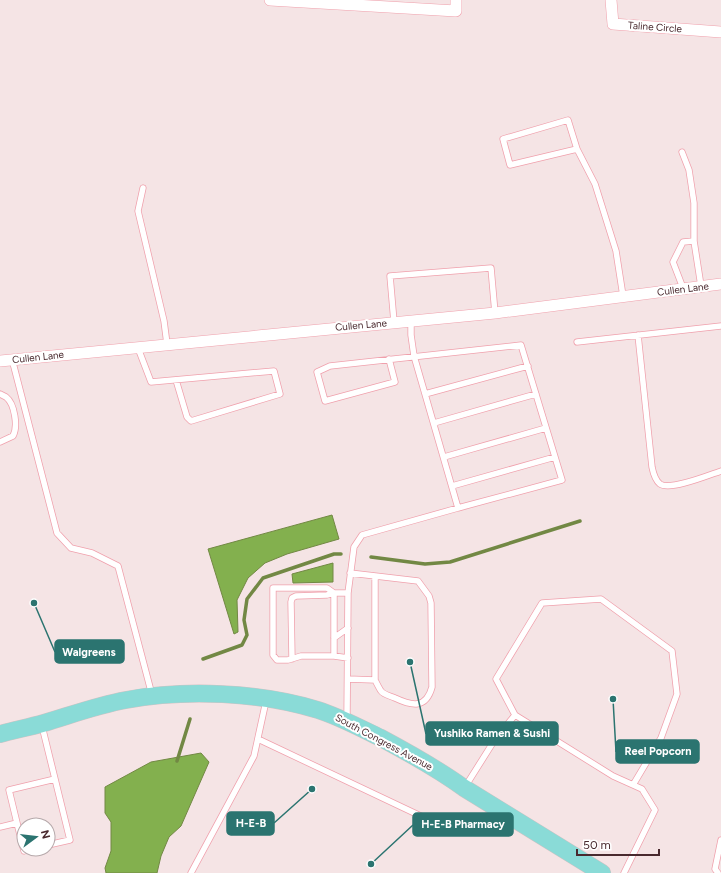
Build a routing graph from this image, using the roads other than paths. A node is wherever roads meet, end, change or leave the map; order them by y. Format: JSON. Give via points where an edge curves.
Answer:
{"nodes":[{"id":1,"x":270,"y":0,"type":"edge"},
{"id":2,"x":456,"y":0,"type":"edge"},
{"id":3,"x":612,"y":0,"type":"edge"},
{"id":4,"x":310,"y":1,"type":"edge"},
{"id":5,"x":721,"y":32,"type":"edge"},
{"id":6,"x":577,"y":148,"type":"junction"},
{"id":7,"x":682,"y":152,"type":"dead end"},
{"id":8,"x":142,"y":188,"type":"dead end"},
{"id":9,"x":694,"y":241,"type":"junction"},
{"id":10,"x":721,"y":284,"type":"edge"},
{"id":11,"x":701,"y":286,"type":"junction"},
{"id":12,"x":683,"y":288,"type":"junction"},
{"id":13,"x":623,"y":296,"type":"junction"},
{"id":14,"x":495,"y":313,"type":"junction"},
{"id":15,"x":411,"y":321,"type":"junction"},
{"id":16,"x":394,"y":322,"type":"junction"},
{"id":17,"x":721,"y":326,"type":"edge"},
{"id":18,"x":638,"y":335,"type":"junction"},
{"id":19,"x":577,"y":342,"type":"dead end"},
{"id":20,"x":167,"y":344,"type":"junction"},
{"id":21,"x":138,"y":347,"type":"junction"},
{"id":22,"x":414,"y":356,"type":"junction"},
{"id":23,"x":3,"y":359,"type":"edge"},
{"id":24,"x":389,"y":359,"type":"junction"},
{"id":25,"x":528,"y":366,"type":"junction"},
{"id":26,"x":176,"y":380,"type":"junction"},
{"id":27,"x":0,"y":394,"type":"edge"},
{"id":28,"x":425,"y":394,"type":"junction"},
{"id":29,"x":536,"y":394,"type":"junction"},
{"id":30,"x":434,"y":423,"type":"junction"},
{"id":31,"x":546,"y":428,"type":"junction"},
{"id":32,"x":0,"y":442,"type":"edge"},
{"id":33,"x":444,"y":457,"type":"junction"},
{"id":34,"x":555,"y":457,"type":"junction"},
{"id":35,"x":721,"y":471,"type":"edge"},
{"id":36,"x":452,"y":486,"type":"junction"},
{"id":37,"x":458,"y":508,"type":"junction"},
{"id":38,"x":350,"y":574,"type":"junction"},
{"id":39,"x":376,"y":576,"type":"junction"},
{"id":40,"x":334,"y":593,"type":"junction"},
{"id":41,"x":348,"y":593,"type":"junction"},
{"id":42,"x":348,"y":628,"type":"junction"},
{"id":43,"x":334,"y":638,"type":"junction"},
{"id":44,"x":334,"y":656,"type":"junction"},
{"id":45,"x":292,"y":658,"type":"junction"},
{"id":46,"x":348,"y":658,"type":"junction"},
{"id":47,"x":348,"y":679,"type":"junction"},
{"id":48,"x":375,"y":680,"type":"junction"},
{"id":49,"x":153,"y":696,"type":"junction"},
{"id":50,"x":266,"y":698,"type":"junction"},
{"id":51,"x":515,"y":715,"type":"junction"},
{"id":52,"x":347,"y":721,"type":"junction"},
{"id":53,"x":42,"y":723,"type":"junction"},
{"id":54,"x":0,"y":734,"type":"edge"},
{"id":55,"x":258,"y":739,"type":"junction"},
{"id":56,"x":55,"y":778,"type":"junction"},
{"id":57,"x":633,"y":785,"type":"junction"},
{"id":58,"x":464,"y":788,"type":"junction"},
{"id":59,"x":16,"y":819,"type":"edge"},
{"id":60,"x":16,"y":823,"type":"edge"},
{"id":61,"x":0,"y":827,"type":"edge"},
{"id":62,"x":444,"y":827,"type":"dead end"},
{"id":63,"x":721,"y":840,"type":"edge"},
{"id":64,"x":56,"y":843,"type":"edge"},
{"id":65,"x":191,"y":873,"type":"edge"},
{"id":66,"x":602,"y":873,"type":"edge"},
{"id":67,"x":624,"y":873,"type":"edge"},
{"id":68,"x":718,"y":873,"type":"edge"}],
"edges":[{"from":1,"to":4,"type":"street"},
{"from":2,"to":4,"type":"street","via":[[456,11]]},
{"from":3,"to":5,"type":"street","name":"Taline Circle","via":[[613,24]]},
{"from":6,"to":6,"type":"lane","via":[[568,120],[503,139],[510,165]]},
{"from":6,"to":13,"type":"lane","via":[[595,184],[616,251]]},
{"from":7,"to":9,"type":"lane","via":[[689,170],[693,196]]},
{"from":8,"to":20,"type":"lane","via":[[138,212],[164,321]]},
{"from":9,"to":11,"type":"lane"},
{"from":9,"to":12,"type":"lane","via":[[684,242],[673,262]]},
{"from":10,"to":11,"type":"street","name":"Cullen Lane"},
{"from":11,"to":12,"type":"street","name":"Cullen Lane"},
{"from":12,"to":13,"type":"street","name":"Cullen Lane"},
{"from":13,"to":14,"type":"street","name":"Cullen Lane"},
{"from":14,"to":15,"type":"street","name":"Cullen Lane"},
{"from":14,"to":16,"type":"lane","via":[[491,268],[390,276]]},
{"from":15,"to":16,"type":"street","name":"Cullen Lane"},
{"from":15,"to":22,"type":"lane"},
{"from":16,"to":20,"type":"street","name":"Cullen Lane"},
{"from":17,"to":18,"type":"lane"},
{"from":18,"to":19,"type":"lane"},
{"from":18,"to":35,"type":"lane","via":[[652,467],[656,479],[660,484],[667,486]]},
{"from":20,"to":21,"type":"street","name":"Cullen Lane"},
{"from":21,"to":23,"type":"street","name":"Cullen Lane"},
{"from":21,"to":26,"type":"lane","via":[[151,382]]},
{"from":22,"to":24,"type":"lane"},
{"from":22,"to":25,"type":"lane","via":[[522,345]]},
{"from":22,"to":28,"type":"lane"},
{"from":23,"to":49,"type":"lane","via":[[57,532],[71,548],[92,553],[118,566]]},
{"from":24,"to":24,"type":"lane","via":[[330,366],[317,372],[325,401],[395,382]]},
{"from":25,"to":28,"type":"lane"},
{"from":25,"to":29,"type":"lane"},
{"from":26,"to":26,"type":"lane","via":[[274,372],[280,394],[191,421],[187,417]]},
{"from":27,"to":32,"type":"lane","via":[[9,401],[17,428],[13,436]]},
{"from":28,"to":30,"type":"lane"},
{"from":29,"to":30,"type":"lane"},
{"from":29,"to":31,"type":"lane"},
{"from":30,"to":33,"type":"lane"},
{"from":31,"to":33,"type":"lane"},
{"from":31,"to":34,"type":"lane"},
{"from":33,"to":36,"type":"lane"},
{"from":34,"to":36,"type":"lane"},
{"from":34,"to":37,"type":"lane","via":[[562,480]]},
{"from":36,"to":37,"type":"lane"},
{"from":37,"to":38,"type":"lane","via":[[362,535],[354,547]]},
{"from":38,"to":39,"type":"lane"},
{"from":38,"to":41,"type":"lane"},
{"from":39,"to":48,"type":"lane"},
{"from":39,"to":48,"type":"lane","via":[[418,581],[429,596],[432,687],[424,702],[408,704],[382,692]]},
{"from":40,"to":41,"type":"lane"},
{"from":40,"to":43,"type":"lane"},
{"from":40,"to":45,"type":"lane","via":[[292,598]]},
{"from":40,"to":45,"type":"lane","via":[[327,588],[273,588],[273,654],[277,660]]},
{"from":41,"to":42,"type":"lane"},
{"from":42,"to":43,"type":"lane"},
{"from":42,"to":46,"type":"lane"},
{"from":43,"to":44,"type":"lane"},
{"from":44,"to":45,"type":"lane"},
{"from":44,"to":46,"type":"lane"},
{"from":46,"to":47,"type":"lane"},
{"from":47,"to":48,"type":"lane"},
{"from":47,"to":52,"type":"lane"},
{"from":49,"to":50,"type":"main road","name":"South Congress Avenue","via":[[230,695]]},
{"from":49,"to":53,"type":"main road","name":"South Congress Avenue","via":[[125,700]]},
{"from":50,"to":52,"type":"main road","name":"South Congress Avenue","via":[[317,710]]},
{"from":50,"to":55,"type":"lane"},
{"from":51,"to":57,"type":"lane","via":[[613,776]]},
{"from":51,"to":57,"type":"lane","via":[[496,679],[542,604],[601,599],[672,651],[677,694],[661,738]]},
{"from":51,"to":58,"type":"lane","via":[[494,741]]},
{"from":52,"to":58,"type":"main road","name":"South Congress Avenue","via":[[396,746]]},
{"from":53,"to":54,"type":"main road","name":"South Congress Avenue"},
{"from":53,"to":56,"type":"lane"},
{"from":55,"to":62,"type":"lane"},
{"from":55,"to":65,"type":"lane","via":[[254,756]]},
{"from":56,"to":59,"type":"lane","via":[[9,790]]},
{"from":56,"to":64,"type":"lane","via":[[70,840]]},
{"from":57,"to":67,"type":"lane","via":[[642,789],[655,810]]},
{"from":58,"to":66,"type":"main road","name":"South Congress Avenue"},
{"from":60,"to":61,"type":"lane"},
{"from":63,"to":68,"type":"lane","via":[[715,870]]}]}
